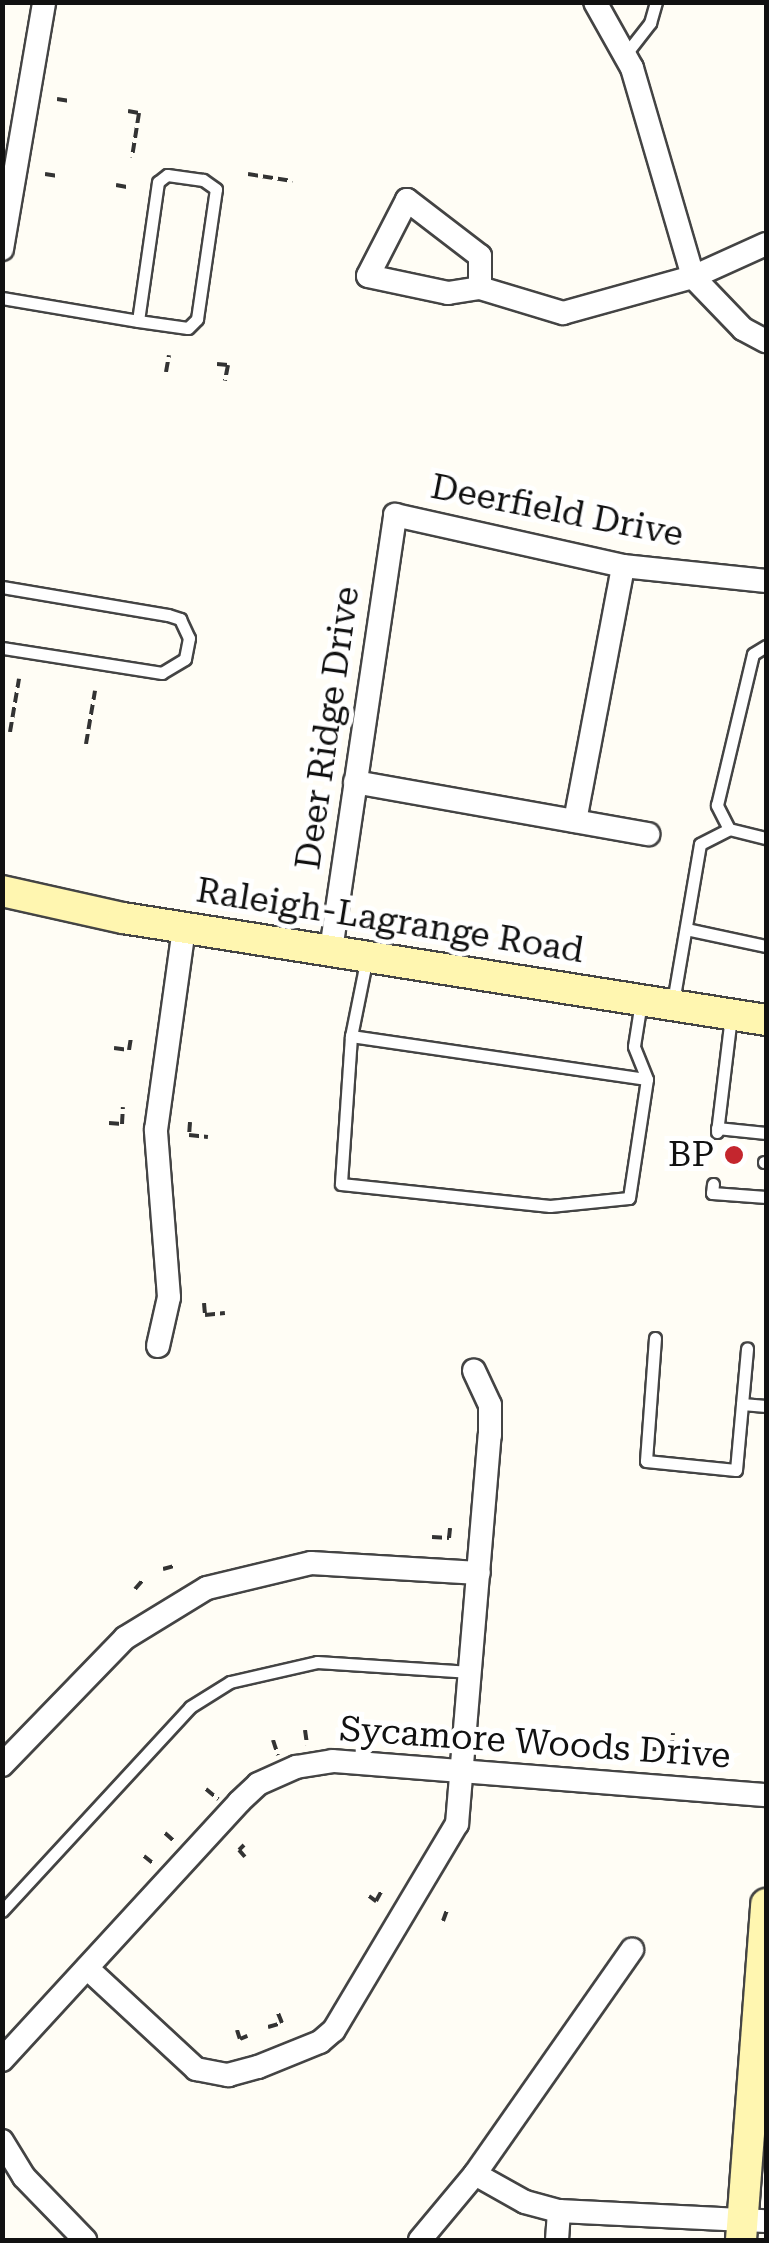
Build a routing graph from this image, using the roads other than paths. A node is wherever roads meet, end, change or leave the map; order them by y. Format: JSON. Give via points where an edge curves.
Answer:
{"nodes":[{"id":1,"x":44,"y":2,"type":"edge"},
{"id":2,"x":595,"y":2,"type":"edge"},
{"id":3,"x":656,"y":2,"type":"edge"},
{"id":4,"x":626,"y":56,"type":"junction"},
{"id":5,"x":766,"y":244,"type":"edge"},
{"id":6,"x":2,"y":249,"type":"edge"},
{"id":7,"x":693,"y":277,"type":"junction"},
{"id":8,"x":480,"y":288,"type":"junction"},
{"id":9,"x":2,"y":298,"type":"edge"},
{"id":10,"x":138,"y":321,"type":"junction"},
{"id":11,"x":766,"y":341,"type":"edge"},
{"id":12,"x":395,"y":515,"type":"joint"},
{"id":13,"x":623,"y":566,"type":"junction"},
{"id":14,"x":766,"y":581,"type":"edge"},
{"id":15,"x":2,"y":587,"type":"edge"},
{"id":16,"x":766,"y":646,"type":"edge"},
{"id":17,"x":2,"y":648,"type":"edge"},
{"id":18,"x":355,"y":782,"type":"junction"},
{"id":19,"x":574,"y":821,"type":"junction"},
{"id":20,"x":729,"y":829,"type":"junction"},
{"id":21,"x":648,"y":834,"type":"dead end"},
{"id":22,"x":766,"y":838,"type":"edge"},
{"id":23,"x":2,"y":891,"type":"edge"},
{"id":24,"x":184,"y":928,"type":"junction"},
{"id":25,"x":686,"y":929,"type":"junction"},
{"id":26,"x":766,"y":946,"type":"edge"},
{"id":27,"x":332,"y":950,"type":"junction"},
{"id":28,"x":367,"y":957,"type":"junction"},
{"id":29,"x":642,"y":997,"type":"junction"},
{"id":30,"x":673,"y":1002,"type":"junction"},
{"id":31,"x":732,"y":1013,"type":"junction"},
{"id":32,"x":766,"y":1020,"type":"edge"},
{"id":33,"x":350,"y":1036,"type":"junction"},
{"id":34,"x":646,"y":1079,"type":"junction"},
{"id":35,"x":766,"y":1134,"type":"edge"},
{"id":36,"x":713,"y":1184,"type":"dead end"},
{"id":37,"x":766,"y":1197,"type":"edge"},
{"id":38,"x":655,"y":1338,"type":"dead end"},
{"id":39,"x":158,"y":1346,"type":"dead end"},
{"id":40,"x":747,"y":1348,"type":"dead end"},
{"id":41,"x":474,"y":1371,"type":"dead end"},
{"id":42,"x":742,"y":1404,"type":"junction"},
{"id":43,"x":766,"y":1406,"type":"edge"},
{"id":44,"x":479,"y":1574,"type":"junction"},
{"id":45,"x":472,"y":1672,"type":"junction"},
{"id":46,"x":2,"y":1765,"type":"edge"},
{"id":47,"x":464,"y":1772,"type":"junction"},
{"id":48,"x":766,"y":1795,"type":"edge"},
{"id":49,"x":766,"y":1904,"type":"edge"},
{"id":50,"x":2,"y":1911,"type":"edge"},
{"id":51,"x":632,"y":1950,"type":"dead end"},
{"id":52,"x":87,"y":1968,"type":"junction"},
{"id":53,"x":2,"y":2060,"type":"edge"},
{"id":54,"x":2,"y":2141,"type":"edge"},
{"id":55,"x":476,"y":2174,"type":"junction"},
{"id":56,"x":559,"y":2212,"type":"junction"},
{"id":57,"x":750,"y":2228,"type":"edge"},
{"id":58,"x":85,"y":2240,"type":"edge"},
{"id":59,"x":420,"y":2240,"type":"edge"},
{"id":60,"x":556,"y":2240,"type":"edge"}],
"edges":[{"from":1,"to":6,"type":"street"},
{"from":2,"to":4,"type":"street"},
{"from":3,"to":4,"type":"lane"},
{"from":4,"to":7,"type":"street"},
{"from":5,"to":7,"type":"street"},
{"from":7,"to":8,"type":"street","via":[[564,313]]},
{"from":7,"to":11,"type":"street","via":[[743,329]]},
{"from":8,"to":8,"type":"street","via":[[448,293],[368,276],[407,200],[480,256]]},
{"from":9,"to":10,"type":"lane"},
{"from":10,"to":10,"type":"lane","via":[[188,328],[196,320],[216,189],[203,180],[166,174],[158,182]]},
{"from":12,"to":13,"type":"street","name":"Deerfield Drive"},
{"from":12,"to":18,"type":"street","name":"Deer Ridge Drive"},
{"from":13,"to":14,"type":"street","name":"Deerfield Drive"},
{"from":13,"to":19,"type":"street"},
{"from":15,"to":17,"type":"lane","via":[[168,615],[188,627],[189,638],[185,659],[162,673]]},
{"from":16,"to":20,"type":"lane","via":[[752,654],[717,805]]},
{"from":18,"to":19,"type":"street"},
{"from":18,"to":27,"type":"street","name":"Deer Ridge Drive"},
{"from":19,"to":21,"type":"street"},
{"from":20,"to":22,"type":"lane"},
{"from":20,"to":25,"type":"lane","via":[[700,844]]},
{"from":23,"to":24,"type":"main road","name":"Raleigh-Lagrange Road"},
{"from":24,"to":27,"type":"main road","name":"Raleigh-Lagrange Road"},
{"from":24,"to":39,"type":"street","via":[[156,1130],[169,1297]]},
{"from":25,"to":26,"type":"lane"},
{"from":25,"to":30,"type":"lane"},
{"from":27,"to":28,"type":"main road","name":"Raleigh-Lagrange Road"},
{"from":28,"to":29,"type":"main road","name":"Raleigh-Lagrange Road"},
{"from":28,"to":33,"type":"lane"},
{"from":29,"to":30,"type":"main road","name":"Raleigh-Lagrange Road"},
{"from":29,"to":34,"type":"lane","via":[[634,1046]]},
{"from":30,"to":31,"type":"main road","name":"Raleigh-Lagrange Road"},
{"from":31,"to":32,"type":"main road","name":"Raleigh-Lagrange Road"},
{"from":31,"to":35,"type":"lane","via":[[717,1130]]},
{"from":33,"to":34,"type":"lane"},
{"from":33,"to":34,"type":"lane","via":[[342,1184],[550,1206],[630,1198]]},
{"from":36,"to":37,"type":"lane","via":[[712,1193]]},
{"from":38,"to":42,"type":"lane","via":[[646,1461],[736,1470]]},
{"from":40,"to":42,"type":"lane"},
{"from":41,"to":44,"type":"street","via":[[490,1405]]},
{"from":42,"to":43,"type":"lane"},
{"from":44,"to":45,"type":"street"},
{"from":44,"to":46,"type":"street","via":[[311,1563],[208,1588],[124,1638]]},
{"from":45,"to":47,"type":"street"},
{"from":45,"to":50,"type":"lane","via":[[317,1662],[230,1682],[190,1707]]},
{"from":47,"to":48,"type":"street","name":"Sycamore Woods Drive"},
{"from":47,"to":52,"type":"street","name":"Sycamore Woods Drive","via":[[322,1762],[270,1776]]},
{"from":47,"to":52,"type":"street","via":[[450,1844],[320,2042],[228,2074],[196,2069]]},
{"from":49,"to":57,"type":"main road"},
{"from":51,"to":55,"type":"street"},
{"from":52,"to":53,"type":"street","name":"Sycamore Woods Drive"},
{"from":54,"to":58,"type":"street","via":[[29,2184]]},
{"from":55,"to":56,"type":"street","via":[[525,2202]]},
{"from":55,"to":59,"type":"street"},
{"from":56,"to":57,"type":"street"},
{"from":56,"to":60,"type":"street"}]}
